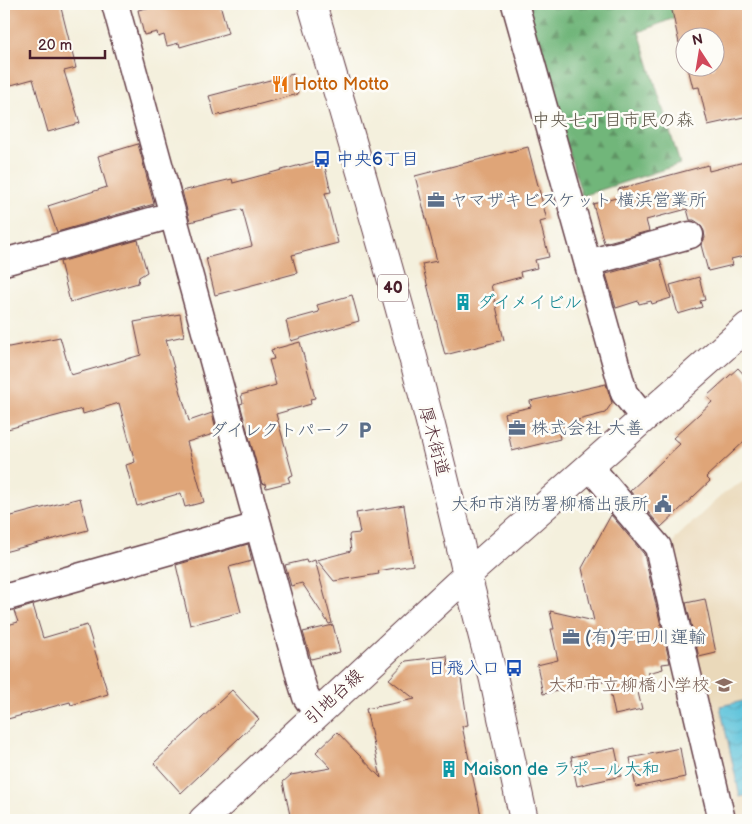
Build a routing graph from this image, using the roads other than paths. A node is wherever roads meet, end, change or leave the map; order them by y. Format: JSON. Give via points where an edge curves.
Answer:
{"nodes":[{"id":1,"x":115,"y":4,"type":"edge"},
{"id":2,"x":312,"y":4,"type":"edge"},
{"id":3,"x":515,"y":4,"type":"edge"},
{"id":4,"x":172,"y":215,"type":"junction"},
{"id":5,"x":690,"y":235,"type":"dead end"},
{"id":6,"x":4,"y":262,"type":"edge"},
{"id":7,"x":588,"y":263,"type":"junction"},
{"id":8,"x":748,"y":326,"type":"edge"},
{"id":9,"x":644,"y":418,"type":"junction"},
{"id":10,"x":590,"y":467,"type":"junction"},
{"id":11,"x":258,"y":526,"type":"junction"},
{"id":12,"x":467,"y":575,"type":"junction"},
{"id":13,"x":4,"y":598,"type":"edge"},
{"id":14,"x":317,"y":713,"type":"junction"},
{"id":15,"x":203,"y":820,"type":"edge"},
{"id":16,"x":524,"y":820,"type":"edge"},
{"id":17,"x":722,"y":820,"type":"edge"}],
"edges":[{"from":1,"to":4,"type":"street"},
{"from":2,"to":12,"type":"main road","name":"厚木街道","number":"40","via":[[374,216]]},
{"from":3,"to":7,"type":"street"},
{"from":4,"to":6,"type":"street"},
{"from":4,"to":11,"type":"street"},
{"from":5,"to":7,"type":"street"},
{"from":7,"to":9,"type":"street","via":[[624,393]]},
{"from":8,"to":9,"type":"main road"},
{"from":9,"to":10,"type":"main road"},
{"from":10,"to":12,"type":"main road"},
{"from":10,"to":17,"type":"street","via":[[658,547]]},
{"from":11,"to":13,"type":"street"},
{"from":11,"to":14,"type":"street","via":[[306,697]]},
{"from":12,"to":14,"type":"main road","name":"引地台線"},
{"from":12,"to":16,"type":"main road","name":"厚木街道","via":[[494,680]]},
{"from":14,"to":15,"type":"main road","name":"引地台線"}]}
